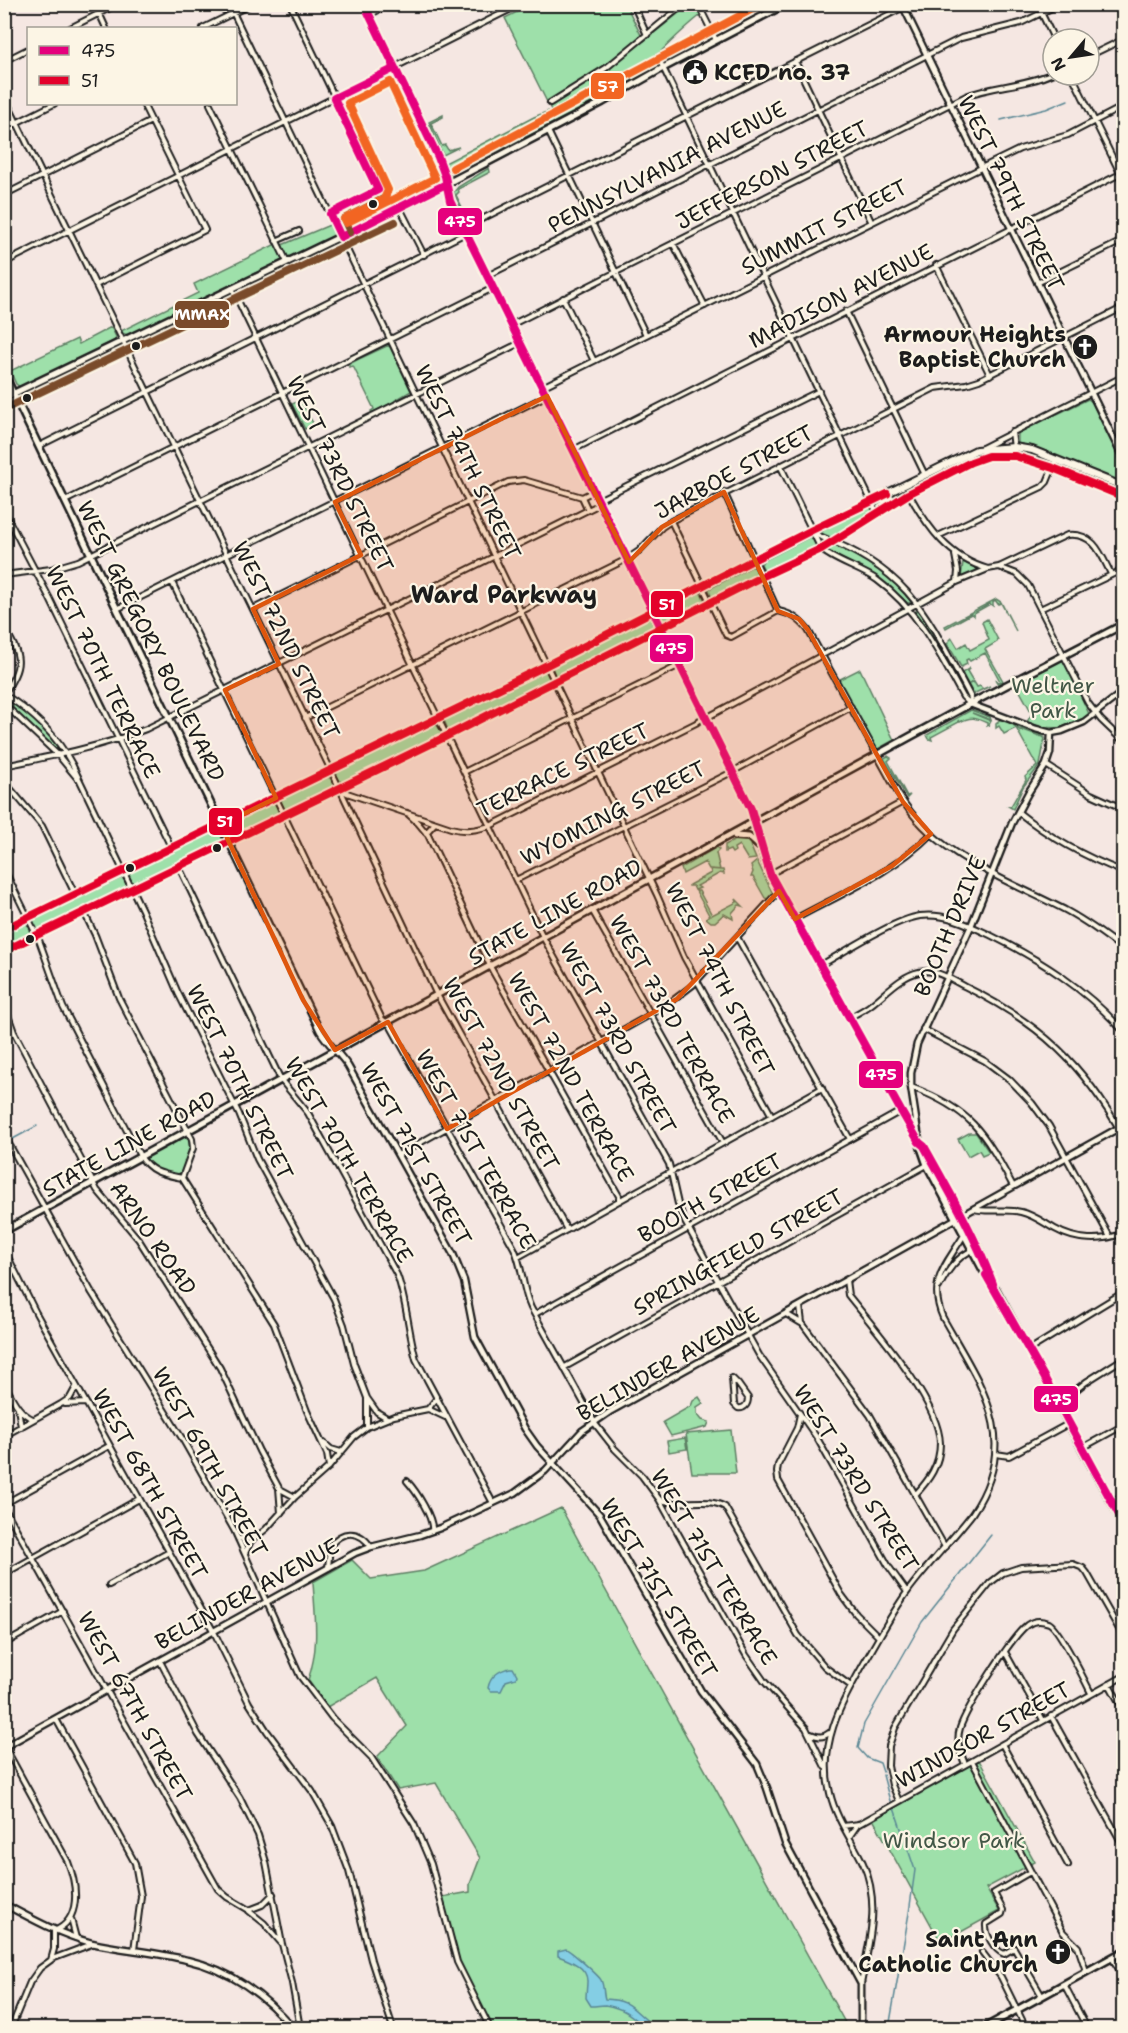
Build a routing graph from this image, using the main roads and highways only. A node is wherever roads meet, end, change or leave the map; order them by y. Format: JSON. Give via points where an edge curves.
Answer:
{"nodes":[{"id":1,"x":364,"y":4,"type":"edge"},
{"id":2,"x":786,"y":4,"type":"edge"},
{"id":3,"x":446,"y":184,"type":"junction"},
{"id":4,"x":4,"y":374,"type":"edge"},
{"id":5,"x":14,"y":394,"type":"junction"},
{"id":6,"x":4,"y":398,"type":"edge"},
{"id":7,"x":1124,"y":487,"type":"edge"},
{"id":8,"x":1124,"y":497,"type":"edge"},
{"id":9,"x":654,"y":612,"type":"junction"},
{"id":10,"x":1124,"y":624,"type":"edge"},
{"id":11,"x":662,"y":628,"type":"junction"},
{"id":12,"x":756,"y":822,"type":"junction"},
{"id":13,"x":221,"y":825,"type":"junction"},
{"id":14,"x":728,"y":837,"type":"junction"},
{"id":15,"x":229,"y":842,"type":"junction"},
{"id":16,"x":761,"y":848,"type":"junction"},
{"id":17,"x":4,"y":929,"type":"edge"},
{"id":18,"x":4,"y":951,"type":"edge"},
{"id":19,"x":919,"y":1142,"type":"junction"},
{"id":20,"x":959,"y":1217,"type":"junction"},
{"id":21,"x":4,"y":1231,"type":"edge"},
{"id":22,"x":993,"y":1284,"type":"junction"},
{"id":23,"x":1124,"y":1525,"type":"edge"},
{"id":24,"x":1124,"y":1951,"type":"edge"},
{"id":25,"x":984,"y":2028,"type":"edge"}],
"edges":[{"from":1,"to":3,"type":"main road","via":[[440,160]]},
{"from":2,"to":3,"type":"main road"},
{"from":3,"to":5,"type":"main road"},
{"from":3,"to":9,"type":"main road","via":[[450,201]]},
{"from":4,"to":5,"type":"main road","name":"WEST GREGORY BOULEVARD"},
{"from":5,"to":6,"type":"main road"},
{"from":5,"to":13,"type":"main road","name":"WEST GREGORY BOULEVARD"},
{"from":7,"to":9,"type":"main road","via":[[1032,450],[976,450]]},
{"from":8,"to":11,"type":"main road","via":[[1015,456],[988,456],[908,494],[821,549]]},
{"from":9,"to":11,"type":"main road"},
{"from":9,"to":13,"type":"main road"},
{"from":10,"to":12,"type":"main road","name":"STATE LINE ROAD"},
{"from":11,"to":12,"type":"main road"},
{"from":11,"to":15,"type":"main road"},
{"from":12,"to":14,"type":"main road","name":"STATE LINE ROAD"},
{"from":12,"to":16,"type":"main road"},
{"from":13,"to":15,"type":"main road","name":"WEST GREGORY BOULEVARD"},
{"from":13,"to":17,"type":"main road"},
{"from":14,"to":16,"type":"main road","via":[[746,836]]},
{"from":14,"to":21,"type":"main road","name":"STATE LINE ROAD"},
{"from":15,"to":18,"type":"main road"},
{"from":16,"to":19,"type":"main road","via":[[779,891]]},
{"from":19,"to":20,"type":"main road","via":[[927,1165]]},
{"from":19,"to":20,"type":"main road"},
{"from":20,"to":22,"type":"main road"},
{"from":20,"to":22,"type":"main road"},
{"from":22,"to":23,"type":"main road"},
{"from":24,"to":25,"type":"main road"}]}
